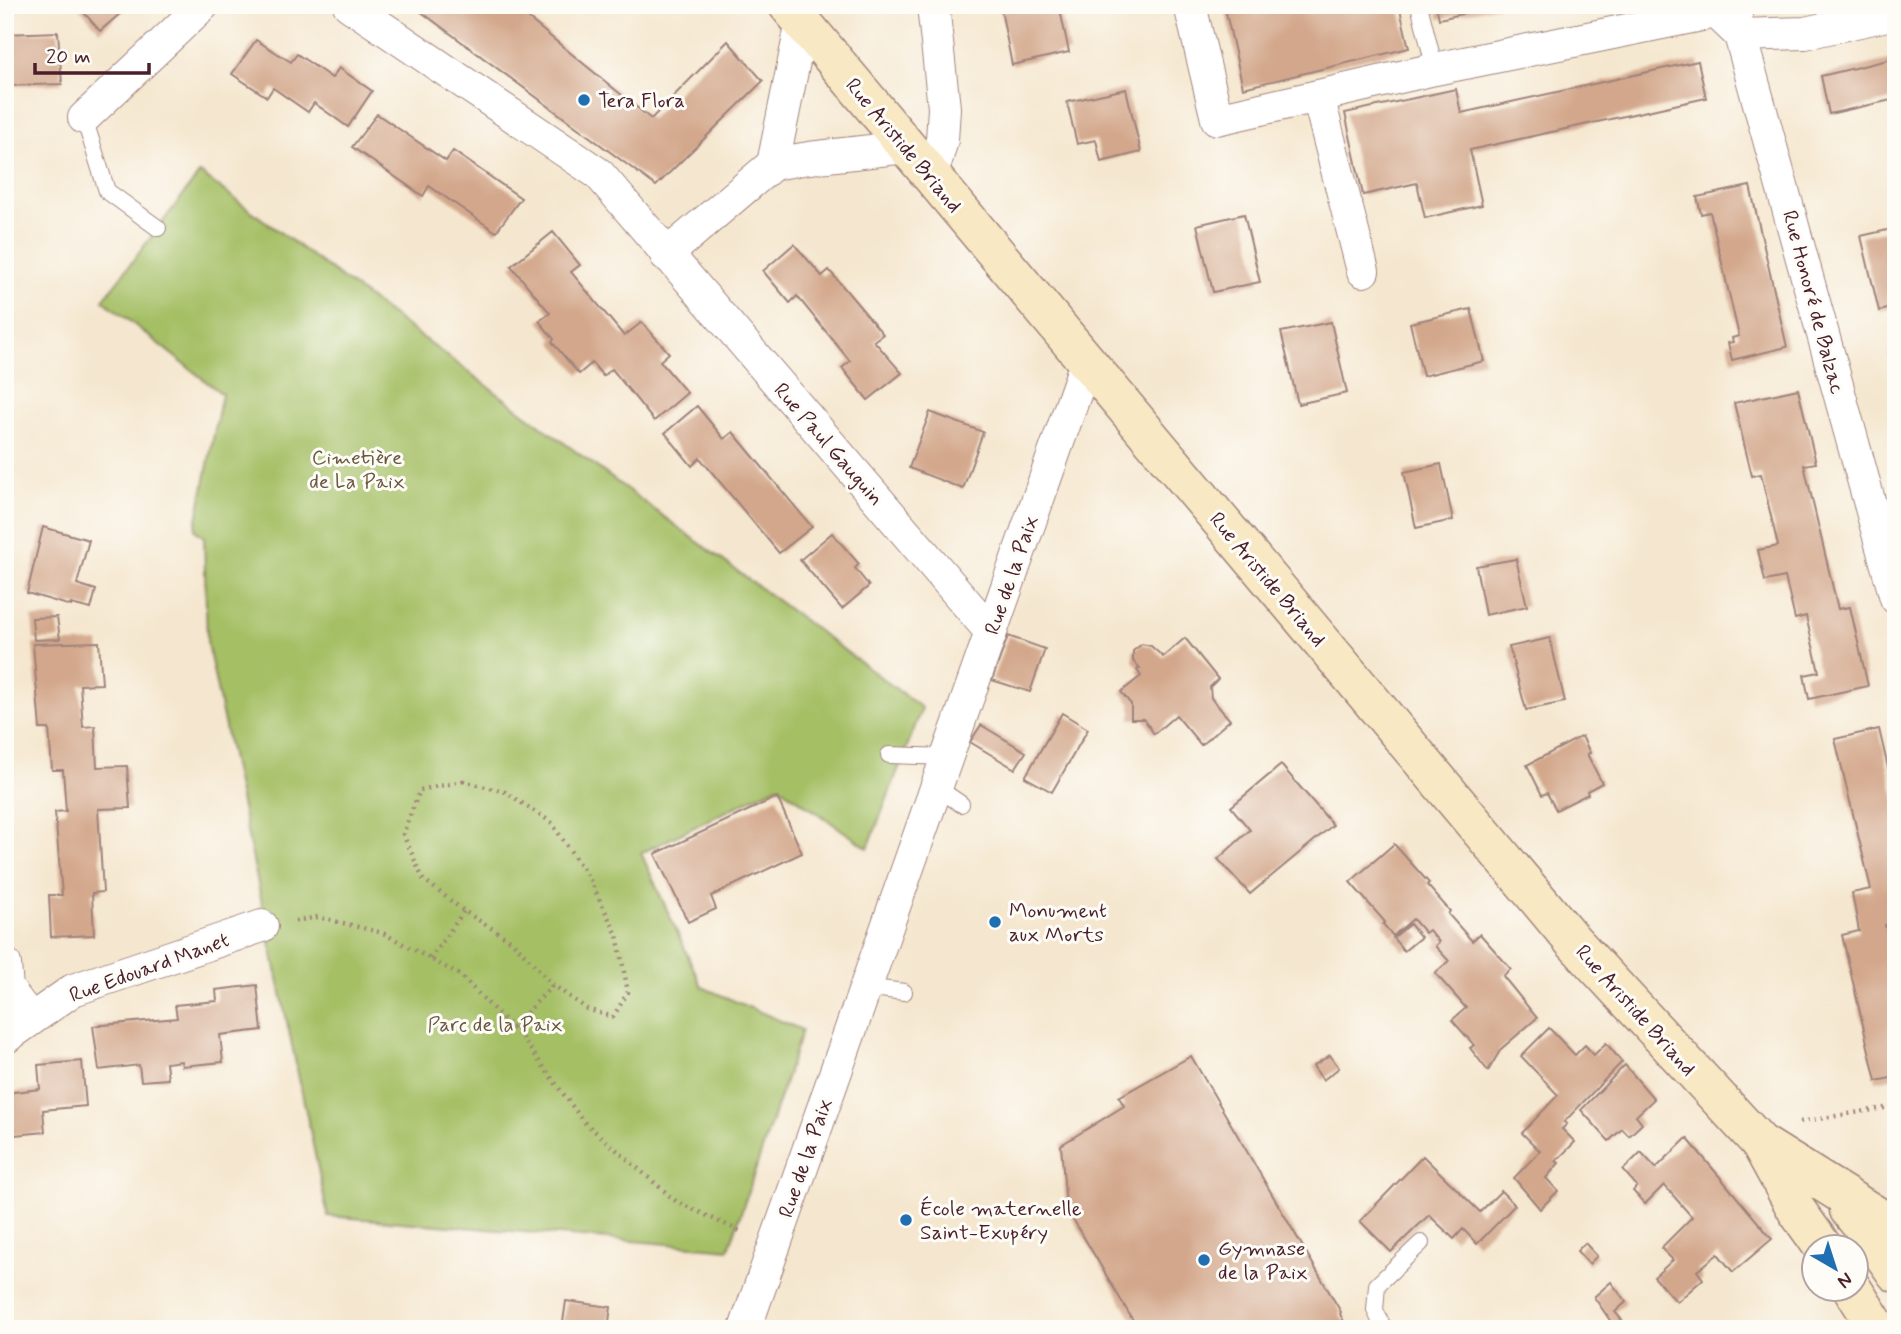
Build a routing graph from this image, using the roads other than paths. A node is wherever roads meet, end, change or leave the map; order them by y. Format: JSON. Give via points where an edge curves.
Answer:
{"nodes":[{"id":1,"x":203,"y":5,"type":"edge"},
{"id":2,"x":349,"y":5,"type":"edge"},
{"id":3,"x":933,"y":5,"type":"edge"},
{"id":4,"x":1190,"y":5,"type":"edge"},
{"id":5,"x":1419,"y":5,"type":"edge"},
{"id":6,"x":1896,"y":13,"type":"edge"},
{"id":7,"x":795,"y":14,"type":"edge"},
{"id":8,"x":1736,"y":20,"type":"edge"},
{"id":9,"x":1435,"y":69,"type":"junction"},
{"id":10,"x":1318,"y":96,"type":"junction"},
{"id":11,"x":84,"y":118,"type":"joint"},
{"id":12,"x":906,"y":147,"type":"junction"},
{"id":13,"x":773,"y":164,"type":"junction"},
{"id":14,"x":931,"y":178,"type":"junction"},
{"id":15,"x":158,"y":228,"type":"dead end"},
{"id":16,"x":666,"y":255,"type":"junction"},
{"id":17,"x":1363,"y":271,"type":"dead end"},
{"id":18,"x":1086,"y":363,"type":"junction"},
{"id":19,"x":1896,"y":598,"type":"edge"},
{"id":20,"x":991,"y":632,"type":"junction"},
{"id":21,"x":889,"y":755,"type":"dead end"},
{"id":22,"x":947,"y":757,"type":"junction"},
{"id":23,"x":257,"y":928,"type":"road end"},
{"id":24,"x":5,"y":964,"type":"edge"},
{"id":25,"x":865,"y":987,"type":"junction"},
{"id":26,"x":904,"y":992,"type":"dead end"},
{"id":27,"x":30,"y":1018,"type":"junction"},
{"id":28,"x":5,"y":1038,"type":"edge"},
{"id":29,"x":1752,"y":1135,"type":"junction"},
{"id":30,"x":1830,"y":1187,"type":"junction"},
{"id":31,"x":1797,"y":1212,"type":"junction"},
{"id":32,"x":1896,"y":1228,"type":"edge"},
{"id":33,"x":1811,"y":1232,"type":"edge"},
{"id":34,"x":1824,"y":1232,"type":"edge"},
{"id":35,"x":1421,"y":1243,"type":"dead end"},
{"id":36,"x":1870,"y":1263,"type":"edge"},
{"id":37,"x":1896,"y":1273,"type":"edge"},
{"id":38,"x":1896,"y":1279,"type":"edge"},
{"id":39,"x":1860,"y":1302,"type":"edge"},
{"id":40,"x":745,"y":1329,"type":"edge"},
{"id":41,"x":1384,"y":1329,"type":"edge"},
{"id":42,"x":1878,"y":1329,"type":"edge"}],
"edges":[{"from":1,"to":11,"type":"street"},
{"from":2,"to":16,"type":"street","name":"Rue Paul Gauguin","via":[[599,174]]},
{"from":3,"to":14,"type":"street","via":[[944,108],[942,140]]},
{"from":4,"to":10,"type":"street","via":[[1217,119]]},
{"from":5,"to":9,"type":"lane"},
{"from":6,"to":8,"type":"street","via":[[1805,33]]},
{"from":7,"to":12,"type":"main road","name":"Rue Aristide Briand"},
{"from":7,"to":13,"type":"street"},
{"from":8,"to":9,"type":"street","via":[[1716,12]]},
{"from":8,"to":19,"type":"street","name":"Rue Honoré de Balzac"},
{"from":9,"to":10,"type":"street"},
{"from":10,"to":17,"type":"street"},
{"from":11,"to":15,"type":"lane","via":[[107,191]]},
{"from":12,"to":13,"type":"street"},
{"from":12,"to":14,"type":"main road","name":"Rue Aristide Briand"},
{"from":13,"to":16,"type":"street"},
{"from":14,"to":18,"type":"main road","name":"Rue Aristide Briand"},
{"from":16,"to":20,"type":"street","name":"Rue Paul Gauguin"},
{"from":18,"to":20,"type":"street","name":"Rue de la Paix"},
{"from":18,"to":29,"type":"main road","name":"Rue Aristide Briand","via":[[1572,940]]},
{"from":20,"to":22,"type":"street","name":"Rue de la Paix"},
{"from":21,"to":22,"type":"lane"},
{"from":22,"to":25,"type":"street","name":"Rue de la Paix","via":[[949,795]]},
{"from":23,"to":27,"type":"street","name":"Rue Edouard Manet","via":[[72,990]]},
{"from":24,"to":27,"type":"street","via":[[7,988]]},
{"from":25,"to":26,"type":"lane"},
{"from":25,"to":40,"type":"street","name":"Rue de la Paix"},
{"from":27,"to":28,"type":"street","name":"Rue Edouard Manet"},
{"from":29,"to":30,"type":"main road"},
{"from":29,"to":31,"type":"main road"},
{"from":30,"to":32,"type":"main road"},
{"from":30,"to":37,"type":"main road"},
{"from":31,"to":33,"type":"main road"},
{"from":31,"to":34,"type":"main road"},
{"from":35,"to":41,"type":"lane","via":[[1377,1285],[1375,1310]]},
{"from":36,"to":38,"type":"main road"},
{"from":39,"to":42,"type":"main road"}]}
